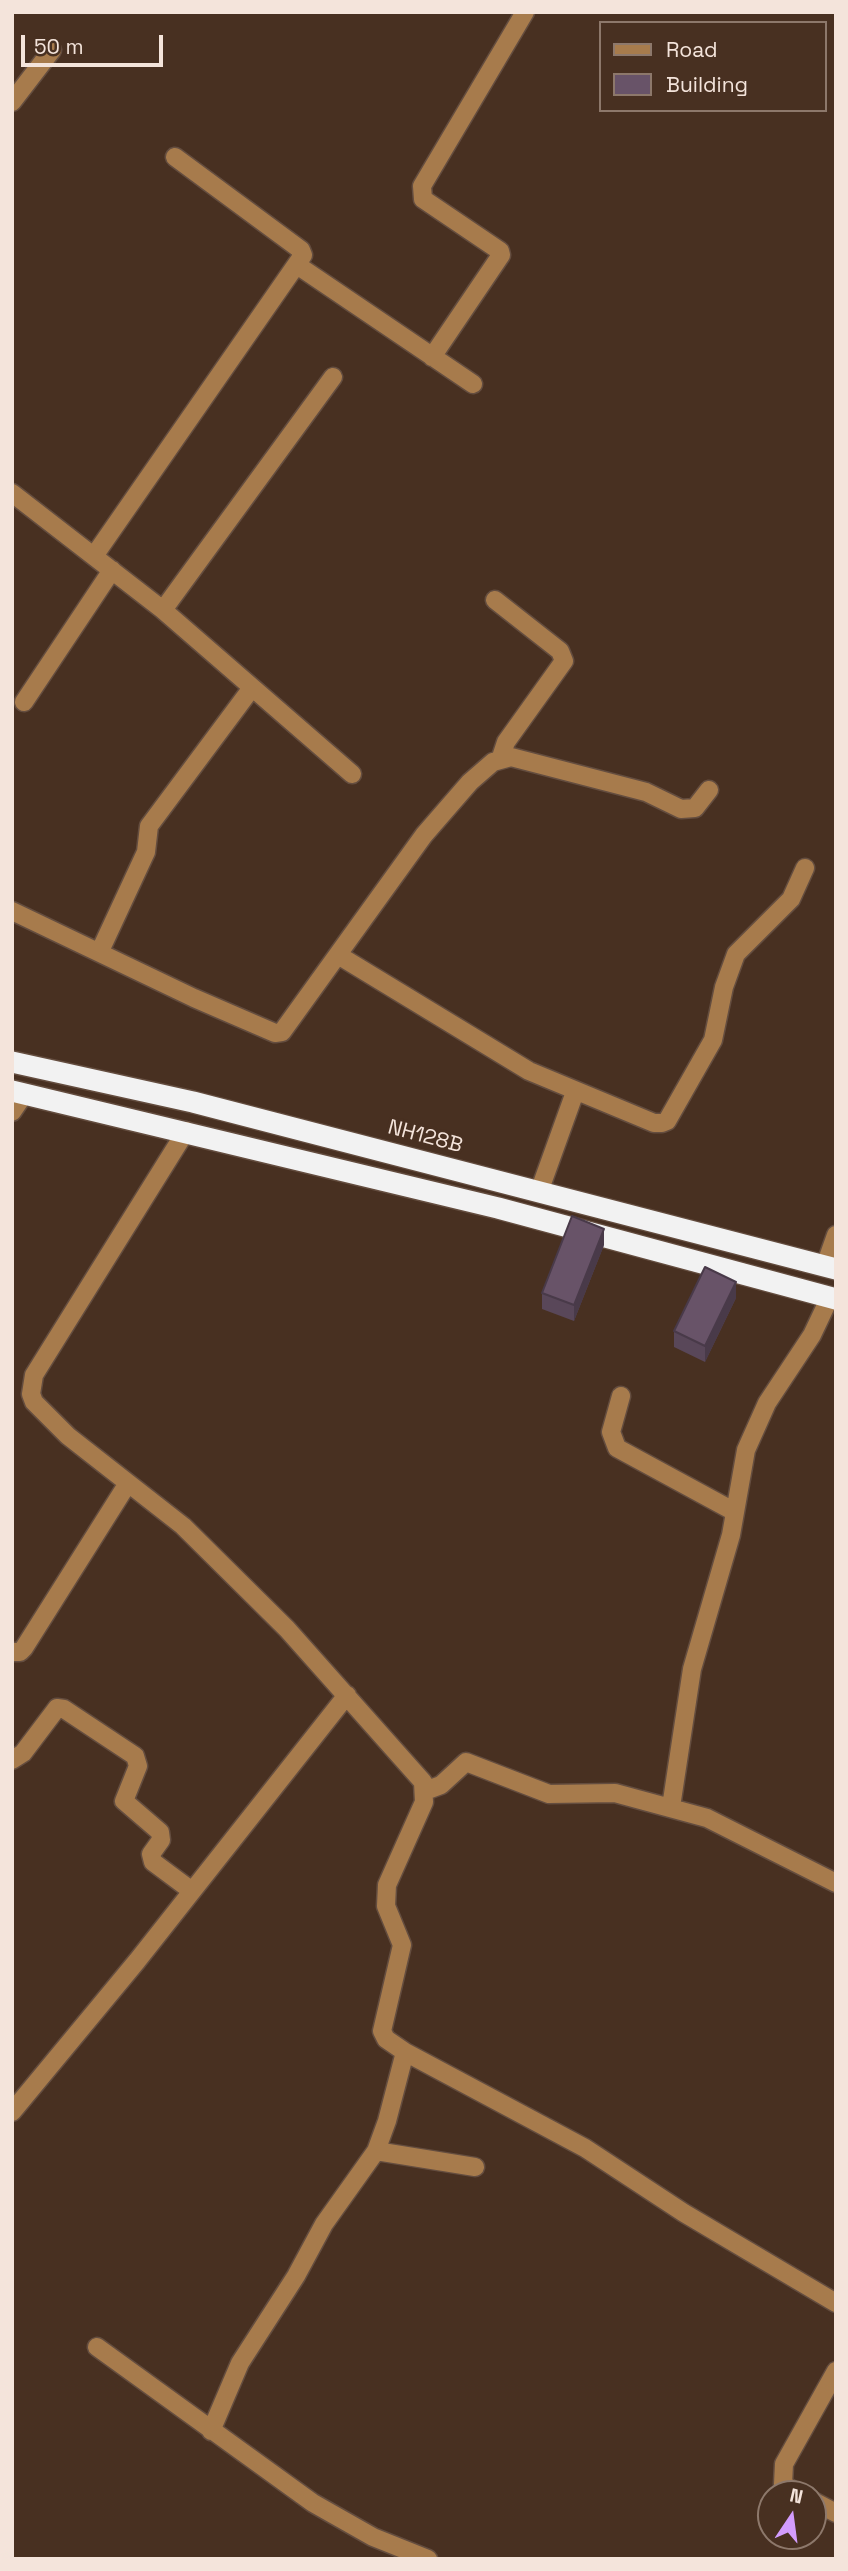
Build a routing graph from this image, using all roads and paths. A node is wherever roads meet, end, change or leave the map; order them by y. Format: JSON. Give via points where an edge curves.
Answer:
{"nodes":[{"id":1,"x":525,"y":12,"type":"edge"},
{"id":2,"x":52,"y":51,"type":"dead end"},
{"id":3,"x":12,"y":102,"type":"edge"},
{"id":4,"x":175,"y":157,"type":"dead end"},
{"id":5,"x":297,"y":265,"type":"junction"},
{"id":6,"x":432,"y":357,"type":"junction"},
{"id":7,"x":333,"y":377,"type":"dead end"},
{"id":8,"x":472,"y":384,"type":"dead end"},
{"id":9,"x":12,"y":493,"type":"edge"},
{"id":10,"x":94,"y":556,"type":"junction"},
{"id":11,"x":112,"y":570,"type":"junction"},
{"id":12,"x":495,"y":600,"type":"dead end"},
{"id":13,"x":163,"y":610,"type":"junction"},
{"id":14,"x":251,"y":689,"type":"junction"},
{"id":15,"x":24,"y":702,"type":"dead end"},
{"id":16,"x":500,"y":757,"type":"junction"},
{"id":17,"x":352,"y":774,"type":"dead end"},
{"id":18,"x":709,"y":790,"type":"dead end"},
{"id":19,"x":805,"y":868,"type":"dead end"},
{"id":20,"x":12,"y":911,"type":"edge"},
{"id":21,"x":100,"y":951,"type":"junction"},
{"id":22,"x":338,"y":956,"type":"junction"},
{"id":23,"x":12,"y":1062,"type":"edge"},
{"id":24,"x":18,"y":1092,"type":"edge"},
{"id":25,"x":575,"y":1092,"type":"junction"},
{"id":26,"x":12,"y":1112,"type":"edge"},
{"id":27,"x":186,"y":1131,"type":"junction"},
{"id":28,"x":539,"y":1192,"type":"junction"},
{"id":29,"x":836,"y":1235,"type":"edge"},
{"id":30,"x":830,"y":1267,"type":"edge"},
{"id":31,"x":833,"y":1298,"type":"edge"},
{"id":32,"x":621,"y":1396,"type":"dead end"},
{"id":33,"x":128,"y":1483,"type":"junction"},
{"id":34,"x":735,"y":1512,"type":"junction"},
{"id":35,"x":12,"y":1652,"type":"edge"},
{"id":36,"x":348,"y":1695,"type":"junction"},
{"id":37,"x":12,"y":1760,"type":"edge"},
{"id":38,"x":425,"y":1791,"type":"junction"},
{"id":39,"x":671,"y":1807,"type":"junction"},
{"id":40,"x":836,"y":1883,"type":"edge"},
{"id":41,"x":192,"y":1891,"type":"junction"},
{"id":42,"x":405,"y":2052,"type":"junction"},
{"id":43,"x":12,"y":2112,"type":"edge"},
{"id":44,"x":376,"y":2151,"type":"junction"},
{"id":45,"x":475,"y":2167,"type":"dead end"},
{"id":46,"x":836,"y":2303,"type":"edge"},
{"id":47,"x":97,"y":2347,"type":"dead end"},
{"id":48,"x":836,"y":2371,"type":"edge"},
{"id":49,"x":211,"y":2431,"type":"junction"},
{"id":50,"x":783,"y":2480,"type":"edge"},
{"id":51,"x":428,"y":2559,"type":"edge"}],
"edges":[{"from":1,"to":6,"type":"street","via":[[422,186],[423,199],[502,255]]},
{"from":2,"to":3,"type":"street"},
{"from":4,"to":5,"type":"street","via":[[300,250],[303,255]]},
{"from":5,"to":6,"type":"street"},
{"from":5,"to":10,"type":"street"},
{"from":6,"to":8,"type":"street"},
{"from":7,"to":13,"type":"street"},
{"from":9,"to":10,"type":"street"},
{"from":10,"to":11,"type":"street"},
{"from":11,"to":13,"type":"street"},
{"from":11,"to":15,"type":"street"},
{"from":12,"to":16,"type":"street","via":[[560,651],[565,661]]},
{"from":13,"to":14,"type":"street"},
{"from":14,"to":17,"type":"street"},
{"from":14,"to":21,"type":"street","via":[[149,826],[146,852]]},
{"from":16,"to":18,"type":"street","via":[[646,792],[681,809],[695,808]]},
{"from":16,"to":22,"type":"street","via":[[479,772],[440,815]]},
{"from":19,"to":25,"type":"street","via":[[791,899],[736,954],[713,1040],[667,1121],[654,1123]]},
{"from":20,"to":21,"type":"street"},
{"from":21,"to":22,"type":"street","via":[[275,1033],[288,1029]]},
{"from":22,"to":25,"type":"street","via":[[529,1071]]},
{"from":23,"to":28,"type":"highway","name":"NH128B","via":[[193,1102]]},
{"from":24,"to":26,"type":"street"},
{"from":24,"to":27,"type":"highway"},
{"from":25,"to":28,"type":"street"},
{"from":27,"to":31,"type":"highway"},
{"from":27,"to":33,"type":"street","via":[[30,1385],[34,1402],[75,1442]]},
{"from":28,"to":30,"type":"highway","name":"NH128B"},
{"from":29,"to":30,"type":"street"},
{"from":31,"to":34,"type":"street","via":[[751,1437]]},
{"from":32,"to":34,"type":"street","via":[[611,1432],[617,1448]]},
{"from":33,"to":35,"type":"street","via":[[24,1648]]},
{"from":33,"to":36,"type":"street","via":[[183,1526]]},
{"from":34,"to":39,"type":"street","via":[[692,1669]]},
{"from":36,"to":38,"type":"street","via":[[416,1773]]},
{"from":36,"to":41,"type":"street"},
{"from":37,"to":41,"type":"street","via":[[23,1753],[57,1708],[135,1756],[138,1766],[124,1801],[160,1832],[161,1840],[151,1854],[153,1862]]},
{"from":38,"to":39,"type":"street","via":[[441,1785],[466,1762],[549,1794],[602,1791]]},
{"from":38,"to":42,"type":"street","via":[[386,1896],[402,1945],[382,2031]]},
{"from":39,"to":40,"type":"street","via":[[726,1826]]},
{"from":41,"to":43,"type":"street"},
{"from":42,"to":44,"type":"street"},
{"from":42,"to":46,"type":"street","via":[[585,2148]]},
{"from":44,"to":45,"type":"street"},
{"from":44,"to":49,"type":"street","via":[[324,2224],[240,2364]]},
{"from":47,"to":49,"type":"street"},
{"from":48,"to":50,"type":"street","via":[[784,2464]]},
{"from":49,"to":51,"type":"street","via":[[331,2515]]}]}
